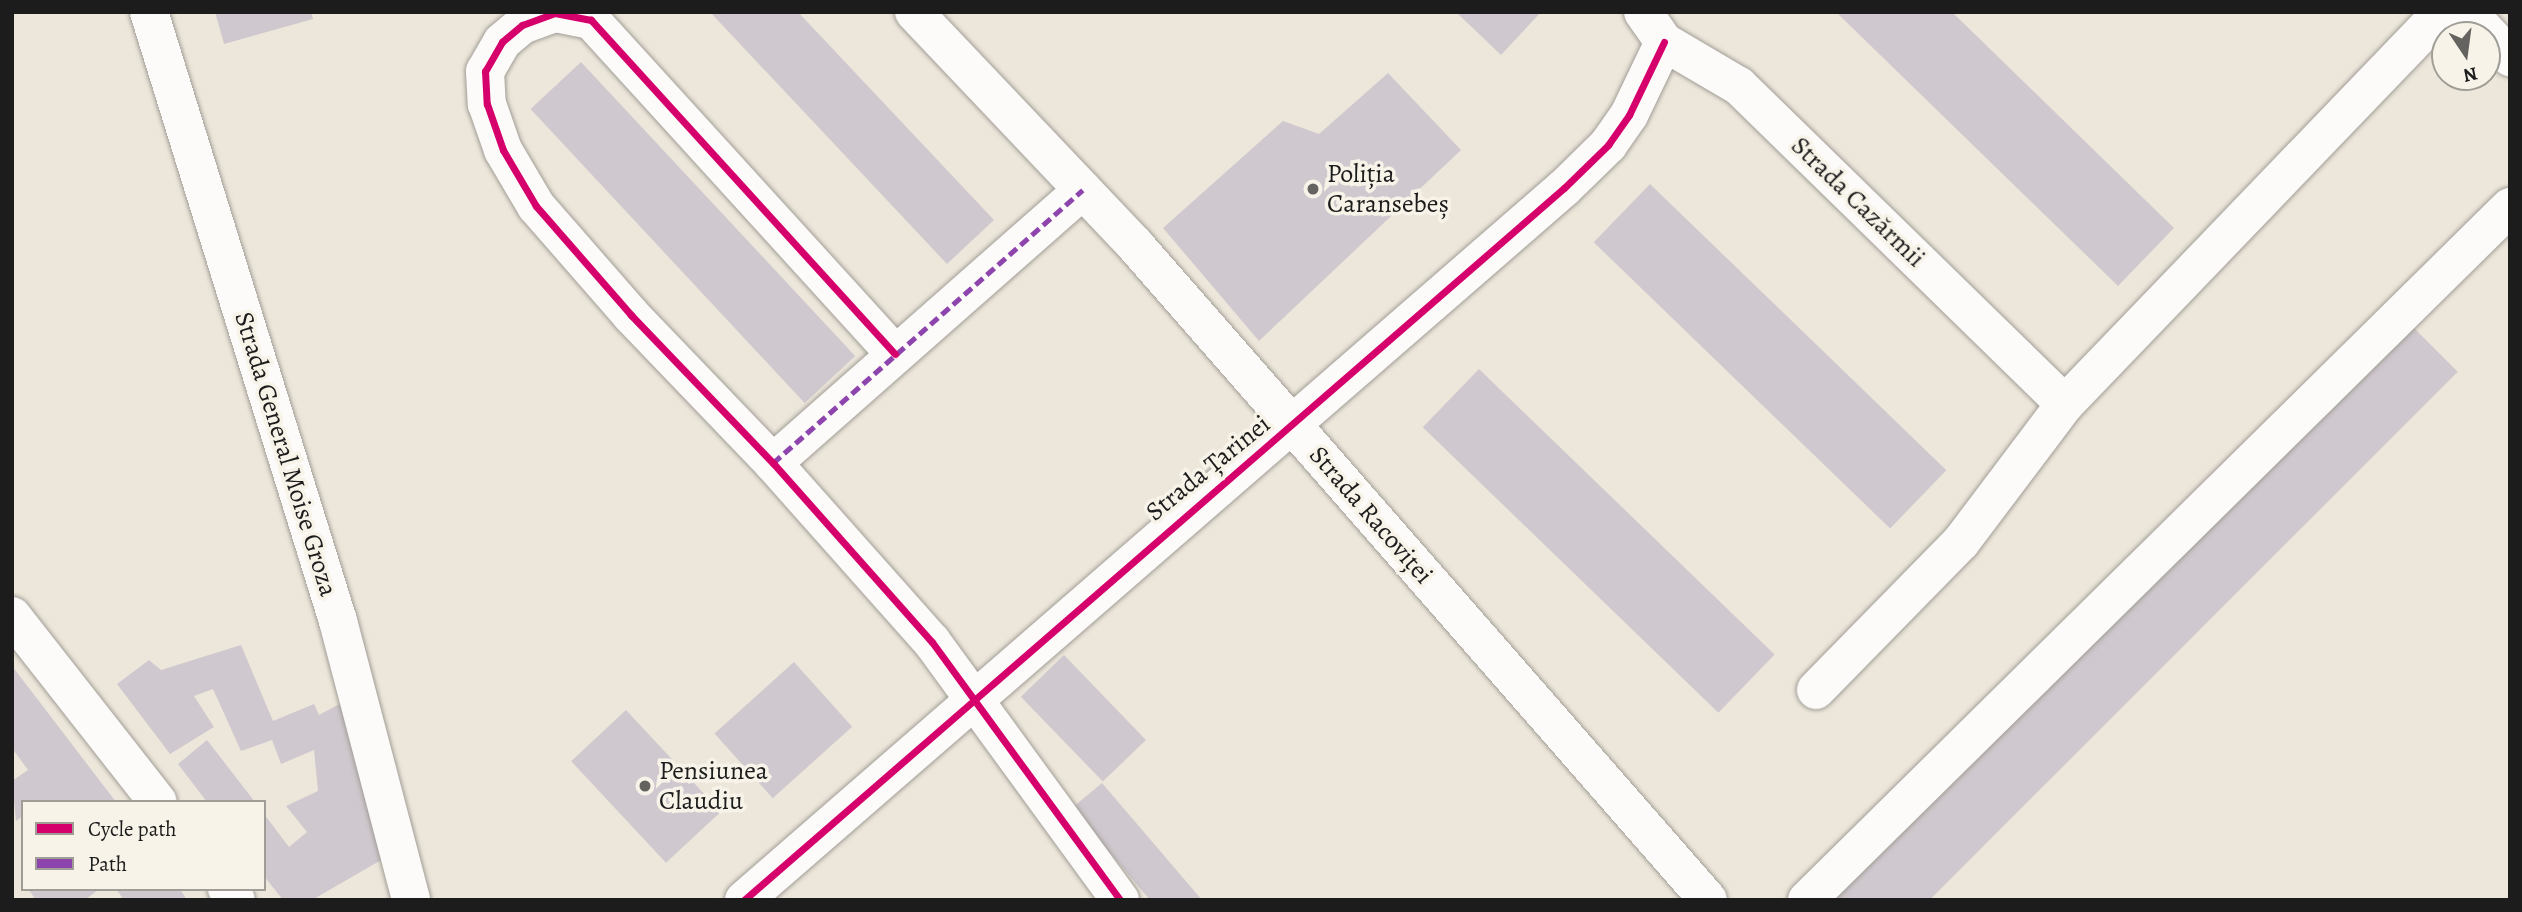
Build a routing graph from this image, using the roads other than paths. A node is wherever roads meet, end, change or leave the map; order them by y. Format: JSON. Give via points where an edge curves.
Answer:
{"nodes":[{"id":1,"x":149,"y":12,"type":"edge"},
{"id":2,"x":914,"y":12,"type":"edge"},
{"id":3,"x":2442,"y":12,"type":"edge"},
{"id":4,"x":2468,"y":12,"type":"edge"},
{"id":5,"x":1654,"y":27,"type":"edge"},
{"id":6,"x":2510,"y":57,"type":"edge"},
{"id":7,"x":1083,"y":190,"type":"junction"},
{"id":8,"x":2510,"y":207,"type":"edge"},
{"id":9,"x":895,"y":354,"type":"junction"},
{"id":10,"x":2065,"y":404,"type":"junction"},
{"id":11,"x":1294,"y":425,"type":"junction"},
{"id":12,"x":773,"y":463,"type":"junction"},
{"id":13,"x":12,"y":616,"type":"edge"},
{"id":14,"x":1816,"y":690,"type":"dead end"},
{"id":15,"x":977,"y":701,"type":"junction"},
{"id":16,"x":156,"y":800,"type":"edge"},
{"id":17,"x":411,"y":900,"type":"edge"},
{"id":18,"x":744,"y":900,"type":"edge"},
{"id":19,"x":1121,"y":900,"type":"edge"},
{"id":20,"x":1708,"y":900,"type":"edge"},
{"id":21,"x":1807,"y":900,"type":"edge"}],
"edges":[{"from":1,"to":17,"type":"street","name":"Strada General Moise Groza","via":[[338,621]]},
{"from":2,"to":7,"type":"street","name":"Strada Racoviței"},
{"from":3,"to":10,"type":"street"},
{"from":4,"to":6,"type":"street"},
{"from":5,"to":10,"type":"street","name":"Strada Cazărmii","via":[[1739,86]]},
{"from":5,"to":11,"type":"street","name":"Strada Țarinei","via":[[1629,115],[1608,145]]},
{"from":7,"to":9,"type":"street"},
{"from":7,"to":11,"type":"street","name":"Strada Racoviței"},
{"from":8,"to":21,"type":"street"},
{"from":9,"to":12,"type":"street"},
{"from":9,"to":12,"type":"street","via":[[591,20],[555,13],[522,25],[502,42],[485,71],[487,104],[503,150],[536,206],[631,315]]},
{"from":10,"to":14,"type":"street","via":[[1961,542]]},
{"from":11,"to":15,"type":"street","name":"Strada Țarinei","via":[[1148,545]]},
{"from":11,"to":20,"type":"street","name":"Strada Racoviței"},
{"from":12,"to":15,"type":"street","via":[[932,642]]},
{"from":13,"to":16,"type":"street"},
{"from":15,"to":18,"type":"street","name":"Strada Țarinei"},
{"from":15,"to":19,"type":"street"}]}
